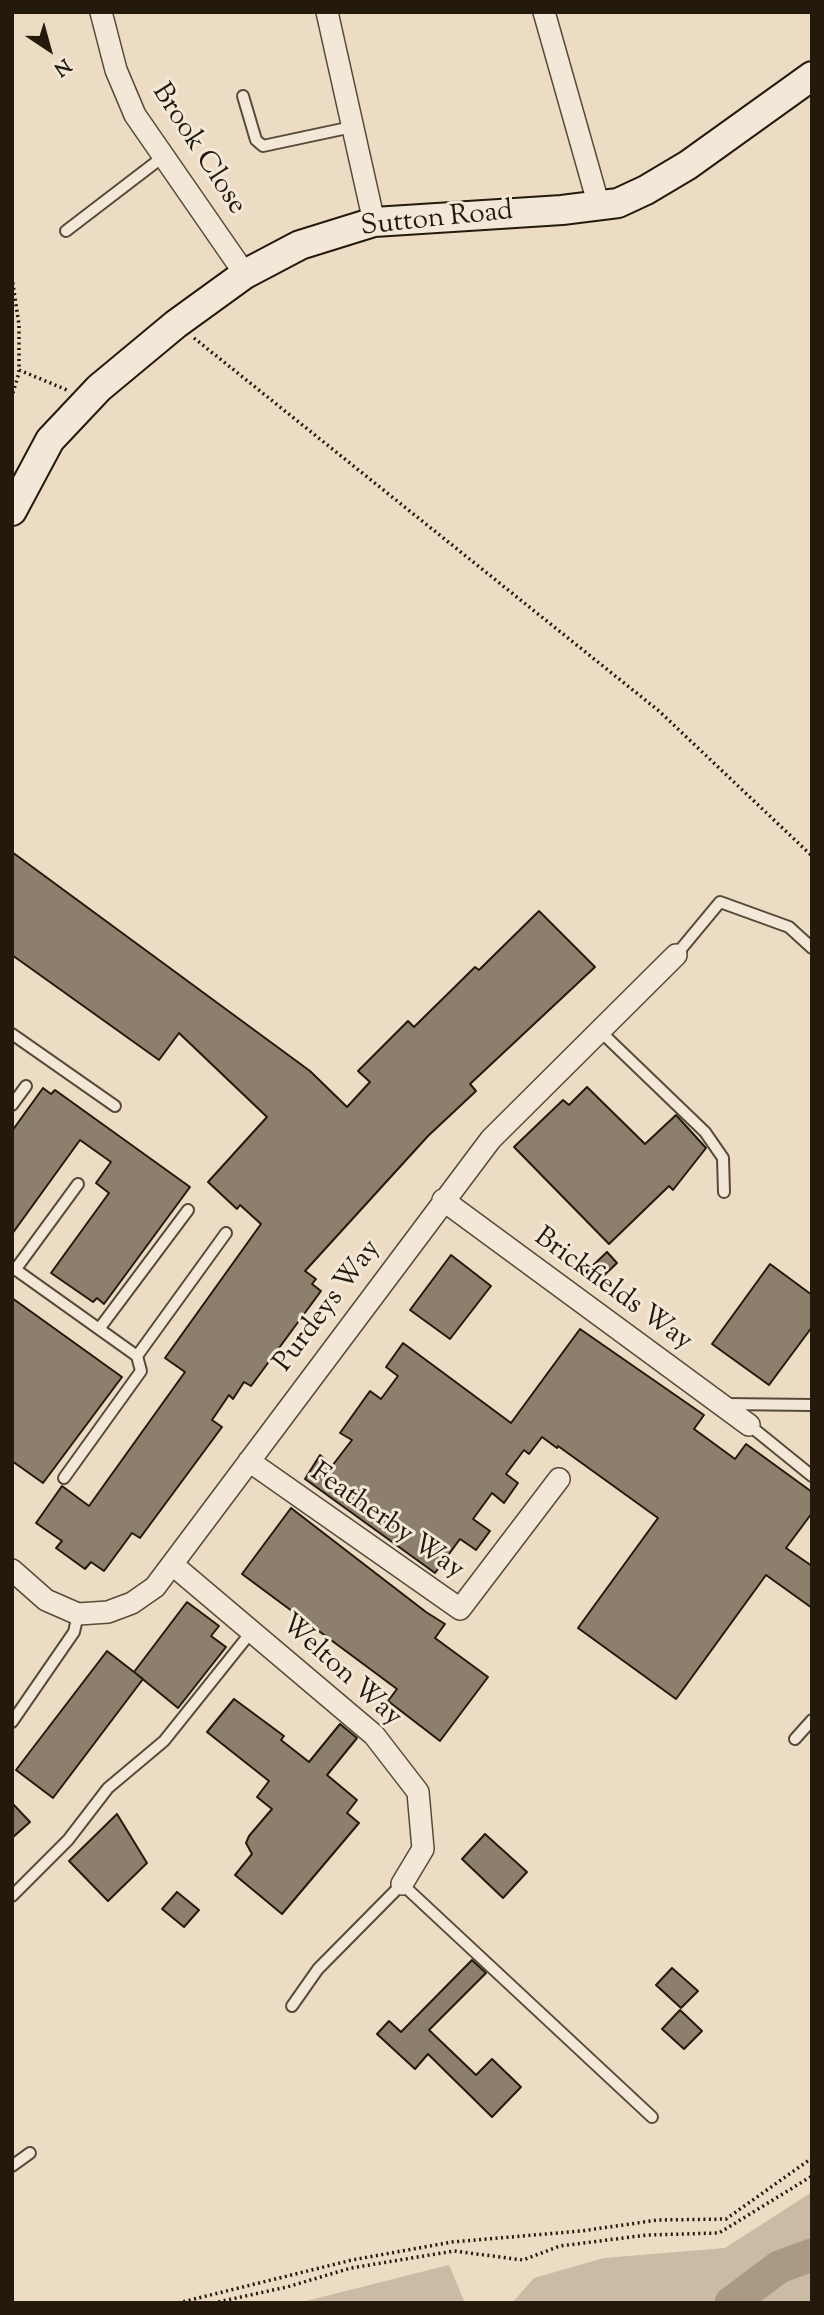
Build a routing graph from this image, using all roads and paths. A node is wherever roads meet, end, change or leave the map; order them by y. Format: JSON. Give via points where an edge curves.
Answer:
{"nodes":[{"id":1,"x":101,"y":12,"type":"edge"},
{"id":2,"x":327,"y":12,"type":"edge"},
{"id":3,"x":544,"y":12,"type":"edge"},
{"id":4,"x":812,"y":76,"type":"edge"},
{"id":5,"x":243,"y":96,"type":"dead end"},
{"id":6,"x":352,"y":127,"type":"junction"},
{"id":7,"x":164,"y":156,"type":"junction"},
{"id":8,"x":599,"y":206,"type":"junction"},
{"id":9,"x":374,"y":222,"type":"junction"},
{"id":10,"x":66,"y":231,"type":"dead end"},
{"id":11,"x":245,"y":274,"type":"junction"},
{"id":12,"x":12,"y":278,"type":"edge"},
{"id":13,"x":176,"y":324,"type":"junction"},
{"id":14,"x":19,"y":370,"type":"junction"},
{"id":15,"x":12,"y":396,"type":"edge"},
{"id":16,"x":87,"y":400,"type":"junction"},
{"id":17,"x":12,"y":511,"type":"edge"},
{"id":18,"x":812,"y":856,"type":"edge"},
{"id":19,"x":812,"y":948,"type":"edge"},
{"id":20,"x":677,"y":955,"type":"joint"},
{"id":21,"x":600,"y":1031,"type":"junction"},
{"id":22,"x":12,"y":1034,"type":"edge"},
{"id":23,"x":26,"y":1086,"type":"dead end"},
{"id":24,"x":12,"y":1105,"type":"edge"},
{"id":25,"x":115,"y":1107,"type":"dead end"},
{"id":26,"x":78,"y":1184,"type":"dead end"},
{"id":27,"x":724,"y":1192,"type":"dead end"},
{"id":28,"x":443,"y":1200,"type":"junction"},
{"id":29,"x":188,"y":1210,"type":"dead end"},
{"id":30,"x":226,"y":1233,"type":"dead end"},
{"id":31,"x":14,"y":1268,"type":"edge"},
{"id":32,"x":100,"y":1329,"type":"junction"},
{"id":33,"x":137,"y":1356,"type":"junction"},
{"id":34,"x":718,"y":1404,"type":"junction"},
{"id":35,"x":812,"y":1405,"type":"edge"},
{"id":36,"x":749,"y":1425,"type":"joint"},
{"id":37,"x":249,"y":1461,"type":"junction"},
{"id":38,"x":812,"y":1476,"type":"edge"},
{"id":39,"x":64,"y":1478,"type":"dead end"},
{"id":40,"x":559,"y":1479,"type":"dead end"},
{"id":41,"x":173,"y":1565,"type":"junction"},
{"id":42,"x":15,"y":1577,"type":"edge"},
{"id":43,"x":78,"y":1614,"type":"junction"},
{"id":44,"x":252,"y":1631,"type":"junction"},
{"id":45,"x":812,"y":1720,"type":"edge"},
{"id":46,"x":12,"y":1722,"type":"edge"},
{"id":47,"x":795,"y":1739,"type":"dead end"},
{"id":48,"x":402,"y":1884,"type":"junction"},
{"id":49,"x":12,"y":1896,"type":"edge"},
{"id":50,"x":292,"y":2006,"type":"dead end"},
{"id":51,"x":652,"y":2117,"type":"dead end"},
{"id":52,"x":30,"y":2152,"type":"dead end"},
{"id":53,"x":812,"y":2158,"type":"edge"},
{"id":54,"x":12,"y":2166,"type":"edge"},
{"id":55,"x":812,"y":2176,"type":"edge"},
{"id":56,"x":178,"y":2303,"type":"edge"},
{"id":57,"x":213,"y":2303,"type":"edge"}],
"edges":[{"from":1,"to":7,"type":"street","name":"Brook Close","via":[[116,70],[135,115]]},
{"from":2,"to":6,"type":"street"},
{"from":3,"to":8,"type":"street"},
{"from":4,"to":8,"type":"street","name":"Sutton Road","via":[[688,165],[618,203]]},
{"from":5,"to":6,"type":"lane","via":[[262,146]]},
{"from":6,"to":9,"type":"street"},
{"from":7,"to":10,"type":"lane"},
{"from":7,"to":11,"type":"street","name":"Brook Close"},
{"from":8,"to":9,"type":"street","name":"Sutton Road"},
{"from":9,"to":11,"type":"street","name":"Sutton Road","via":[[300,245]]},
{"from":11,"to":13,"type":"street","name":"Sutton Road"},
{"from":12,"to":14,"type":"path"},
{"from":13,"to":16,"type":"street","name":"Sutton Road"},
{"from":13,"to":18,"type":"path","via":[[659,711]]},
{"from":14,"to":15,"type":"path"},
{"from":14,"to":16,"type":"path"},
{"from":16,"to":17,"type":"street","name":"Sutton Road","via":[[50,440]]},
{"from":19,"to":20,"type":"lane","via":[[789,927],[720,902]]},
{"from":20,"to":21,"type":"street","name":"Purdeys Way"},
{"from":21,"to":27,"type":"lane","via":[[705,1132],[723,1157]]},
{"from":21,"to":28,"type":"street","name":"Purdeys Way","via":[[491,1139]]},
{"from":22,"to":25,"type":"lane"},
{"from":23,"to":24,"type":"lane"},
{"from":26,"to":31,"type":"lane"},
{"from":28,"to":34,"type":"street","name":"Brickfields Way"},
{"from":28,"to":37,"type":"street","name":"Purdeys Way"},
{"from":29,"to":32,"type":"lane"},
{"from":30,"to":33,"type":"lane"},
{"from":31,"to":32,"type":"lane"},
{"from":32,"to":33,"type":"lane"},
{"from":33,"to":39,"type":"lane","via":[[141,1371]]},
{"from":34,"to":35,"type":"lane"},
{"from":34,"to":36,"type":"street","name":"Brickfields Way"},
{"from":36,"to":38,"type":"lane"},
{"from":37,"to":40,"type":"street","name":"Featherby Way","via":[[460,1609]]},
{"from":37,"to":41,"type":"street","name":"Purdeys Way"},
{"from":41,"to":43,"type":"street","name":"Purdeys Way","via":[[155,1587],[132,1603],[108,1612]]},
{"from":41,"to":44,"type":"street","name":"Welton Way"},
{"from":42,"to":43,"type":"street","name":"Purdeys Way","via":[[46,1600]]},
{"from":43,"to":46,"type":"lane","via":[[74,1632]]},
{"from":44,"to":48,"type":"street","name":"Welton Way","via":[[374,1734],[418,1792],[423,1849]]},
{"from":44,"to":49,"type":"lane","via":[[163,1741],[108,1788],[68,1840]]},
{"from":45,"to":47,"type":"lane"},
{"from":48,"to":50,"type":"lane","via":[[317,1969]]},
{"from":48,"to":51,"type":"lane"},
{"from":52,"to":54,"type":"lane"},
{"from":53,"to":56,"type":"path","via":[[726,2219],[658,2220],[452,2242],[352,2260]]},
{"from":55,"to":57,"type":"path","via":[[719,2233],[671,2233],[560,2246],[523,2260],[454,2251],[351,2267]]}]}
